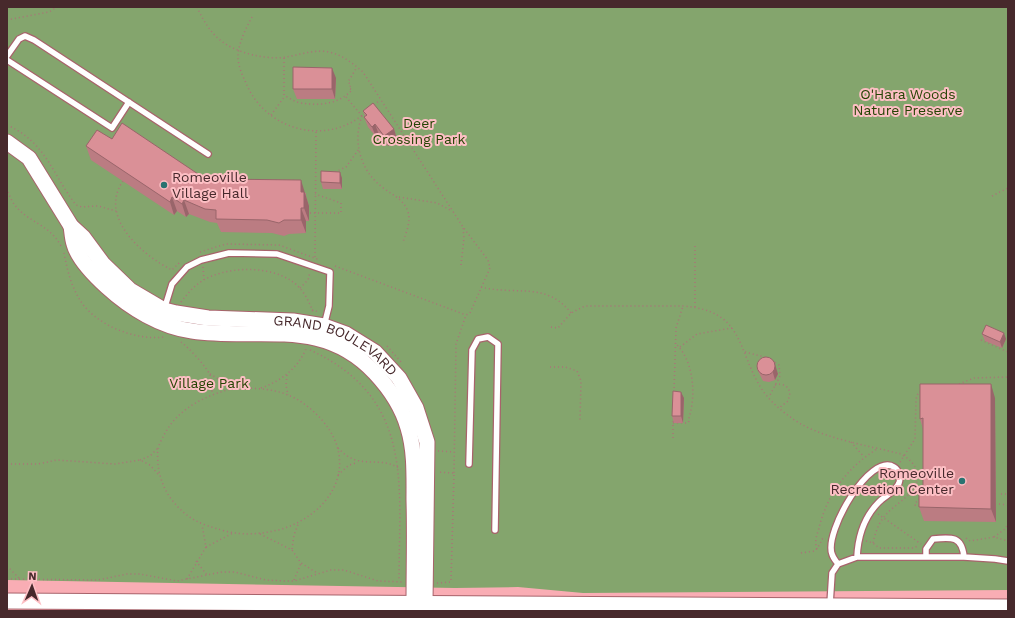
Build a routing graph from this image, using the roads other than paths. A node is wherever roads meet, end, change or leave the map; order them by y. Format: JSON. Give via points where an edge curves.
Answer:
{"nodes":[{"id":1,"x":7,"y":56,"type":"edge"},
{"id":2,"x":7,"y":60,"type":"edge"},
{"id":3,"x":129,"y":102,"type":"junction"},
{"id":4,"x":7,"y":142,"type":"edge"},
{"id":5,"x":208,"y":154,"type":"dead end"},
{"id":6,"x":167,"y":315,"type":"junction"},
{"id":7,"x":318,"y":322,"type":"junction"},
{"id":8,"x":469,"y":464,"type":"dead end"},
{"id":9,"x":495,"y":530,"type":"dead end"},
{"id":10,"x":857,"y":557,"type":"junction"},
{"id":11,"x":926,"y":557,"type":"junction"},
{"id":12,"x":964,"y":557,"type":"junction"},
{"id":13,"x":1008,"y":561,"type":"edge"},
{"id":14,"x":838,"y":564,"type":"junction"},
{"id":15,"x":7,"y":601,"type":"edge"},
{"id":16,"x":419,"y":603,"type":"junction"},
{"id":17,"x":830,"y":606,"type":"junction"},
{"id":18,"x":1008,"y":607,"type":"edge"}],
"edges":[{"from":1,"to":3,"type":"lane","via":[[19,39],[25,36]]},
{"from":2,"to":3,"type":"lane","via":[[112,128]]},
{"from":3,"to":5,"type":"lane"},
{"from":4,"to":6,"type":"main road","name":"GRAND BOULEVARD","via":[[29,158],[71,226],[83,237],[103,264],[130,290]]},
{"from":6,"to":7,"type":"main road","name":"GRAND BOULEVARD"},
{"from":6,"to":7,"type":"lane","via":[[172,284],[187,267],[201,260],[229,253],[277,254],[330,272],[329,306]]},
{"from":7,"to":16,"type":"main road","name":"GRAND BOULEVARD","via":[[346,334],[375,352],[399,378],[416,408],[427,442],[420,472],[413,582]]},
{"from":8,"to":9,"type":"lane","via":[[472,350],[478,339],[488,337],[498,344]]},
{"from":10,"to":11,"type":"lane"},
{"from":10,"to":14,"type":"lane"},
{"from":10,"to":14,"type":"lane","via":[[857,544],[868,515],[899,483],[898,470],[893,466],[879,467],[869,475],[844,506],[831,540],[832,554]]},
{"from":11,"to":12,"type":"lane"},
{"from":11,"to":12,"type":"lane","via":[[926,549],[933,539],[945,537],[957,539]]},
{"from":12,"to":13,"type":"lane"},
{"from":14,"to":17,"type":"lane","via":[[832,573]]},
{"from":15,"to":16,"type":"main road"},
{"from":16,"to":17,"type":"main road"},
{"from":17,"to":18,"type":"main road"}]}
